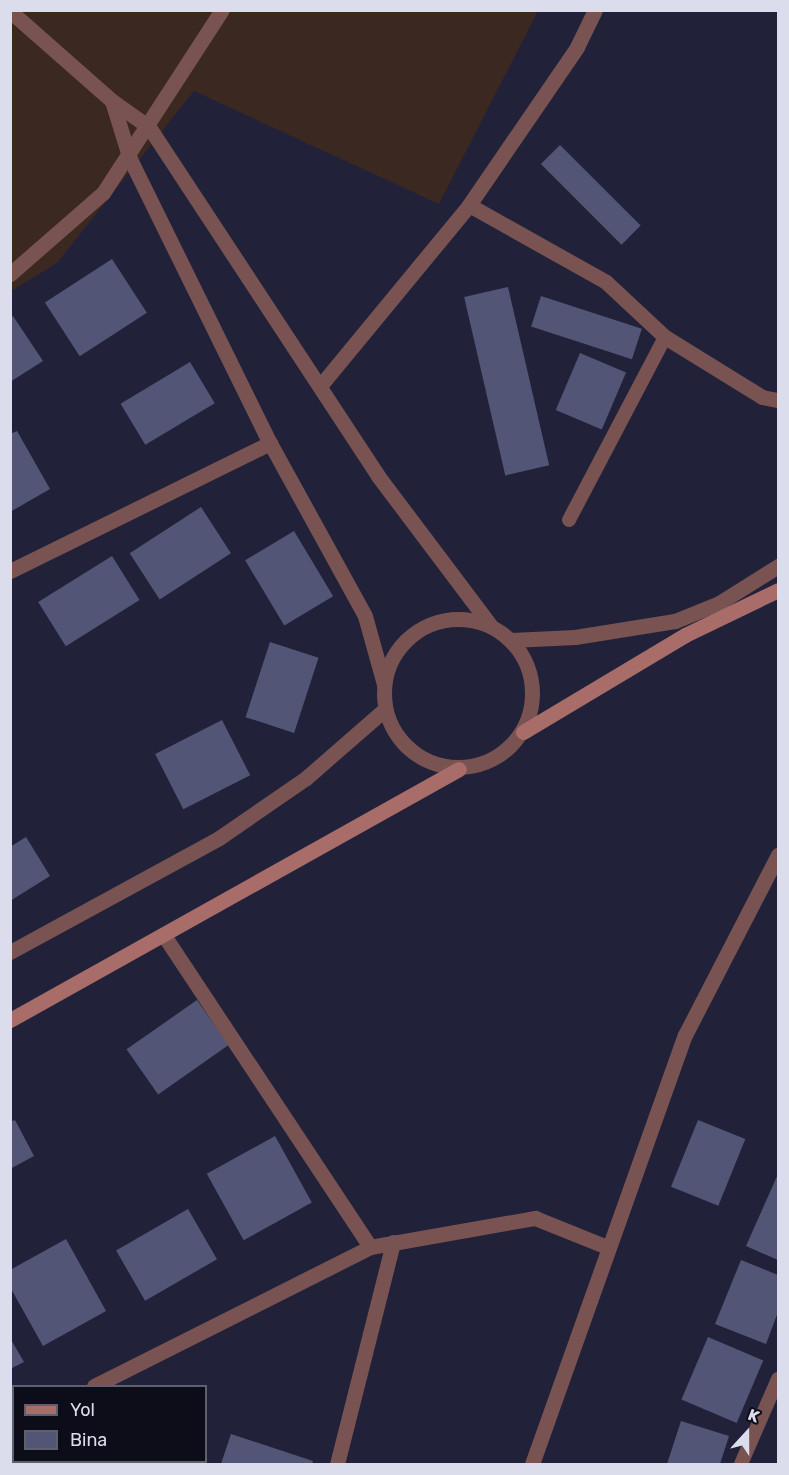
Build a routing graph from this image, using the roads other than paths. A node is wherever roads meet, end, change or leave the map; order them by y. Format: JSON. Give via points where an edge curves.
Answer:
{"nodes":[{"id":1,"x":222,"y":10,"type":"edge"},
{"id":2,"x":595,"y":10,"type":"edge"},
{"id":3,"x":10,"y":11,"type":"edge"},
{"id":4,"x":112,"y":101,"type":"junction"},
{"id":5,"x":149,"y":126,"type":"junction"},
{"id":6,"x":130,"y":159,"type":"junction"},
{"id":7,"x":469,"y":205,"type":"junction"},
{"id":8,"x":10,"y":274,"type":"edge"},
{"id":9,"x":665,"y":337,"type":"junction"},
{"id":10,"x":320,"y":386,"type":"junction"},
{"id":11,"x":778,"y":400,"type":"edge"},
{"id":12,"x":270,"y":443,"type":"junction"},
{"id":13,"x":569,"y":520,"type":"dead end"},
{"id":14,"x":778,"y":566,"type":"edge"},
{"id":15,"x":10,"y":571,"type":"edge"},
{"id":16,"x":778,"y":590,"type":"edge"},
{"id":17,"x":491,"y":626,"type":"junction"},
{"id":18,"x":511,"y":640,"type":"junction"},
{"id":19,"x":384,"y":684,"type":"junction"},
{"id":20,"x":385,"y":710,"type":"junction"},
{"id":21,"x":523,"y":732,"type":"junction"},
{"id":22,"x":459,"y":769,"type":"junction"},
{"id":23,"x":778,"y":855,"type":"edge"},
{"id":24,"x":165,"y":937,"type":"junction"},
{"id":25,"x":10,"y":952,"type":"edge"},
{"id":26,"x":10,"y":1020,"type":"edge"},
{"id":27,"x":393,"y":1242,"type":"junction"},
{"id":28,"x":370,"y":1247,"type":"junction"},
{"id":29,"x":607,"y":1247,"type":"junction"},
{"id":30,"x":778,"y":1379,"type":"edge"},
{"id":31,"x":96,"y":1385,"type":"edge"},
{"id":32,"x":337,"y":1464,"type":"edge"},
{"id":33,"x":532,"y":1464,"type":"edge"},
{"id":34,"x":741,"y":1464,"type":"edge"}],
"edges":[{"from":1,"to":5,"type":"street"},
{"from":2,"to":7,"type":"street","via":[[577,47]]},
{"from":3,"to":4,"type":"street"},
{"from":4,"to":5,"type":"street"},
{"from":4,"to":6,"type":"street"},
{"from":5,"to":6,"type":"street"},
{"from":5,"to":10,"type":"street"},
{"from":6,"to":8,"type":"street","via":[[103,193]]},
{"from":6,"to":12,"type":"street"},
{"from":7,"to":9,"type":"street","via":[[606,282]]},
{"from":7,"to":10,"type":"street"},
{"from":9,"to":11,"type":"street","via":[[762,397]]},
{"from":9,"to":13,"type":"lane"},
{"from":10,"to":17,"type":"street","via":[[378,476]]},
{"from":12,"to":15,"type":"street"},
{"from":12,"to":19,"type":"street","via":[[364,616]]},
{"from":14,"to":18,"type":"street","via":[[719,603],[675,621],[575,637]]},
{"from":16,"to":21,"type":"main road","via":[[685,635]]},
{"from":17,"to":18,"type":"street"},
{"from":17,"to":19,"type":"street","via":[[468,619],[422,627],[404,642]]},
{"from":18,"to":21,"type":"street","via":[[533,683],[532,708]]},
{"from":19,"to":20,"type":"street"},
{"from":20,"to":22,"type":"street","via":[[394,733],[412,752],[434,764]]},
{"from":20,"to":25,"type":"street","via":[[306,778],[219,838]]},
{"from":21,"to":22,"type":"street","via":[[492,760]]},
{"from":22,"to":24,"type":"main road"},
{"from":23,"to":29,"type":"street","via":[[685,1035]]},
{"from":24,"to":26,"type":"main road"},
{"from":24,"to":28,"type":"street"},
{"from":27,"to":28,"type":"street"},
{"from":27,"to":29,"type":"street","via":[[535,1218]]},
{"from":27,"to":32,"type":"street"},
{"from":28,"to":31,"type":"street"},
{"from":29,"to":33,"type":"street"},
{"from":30,"to":34,"type":"lane"}]}
